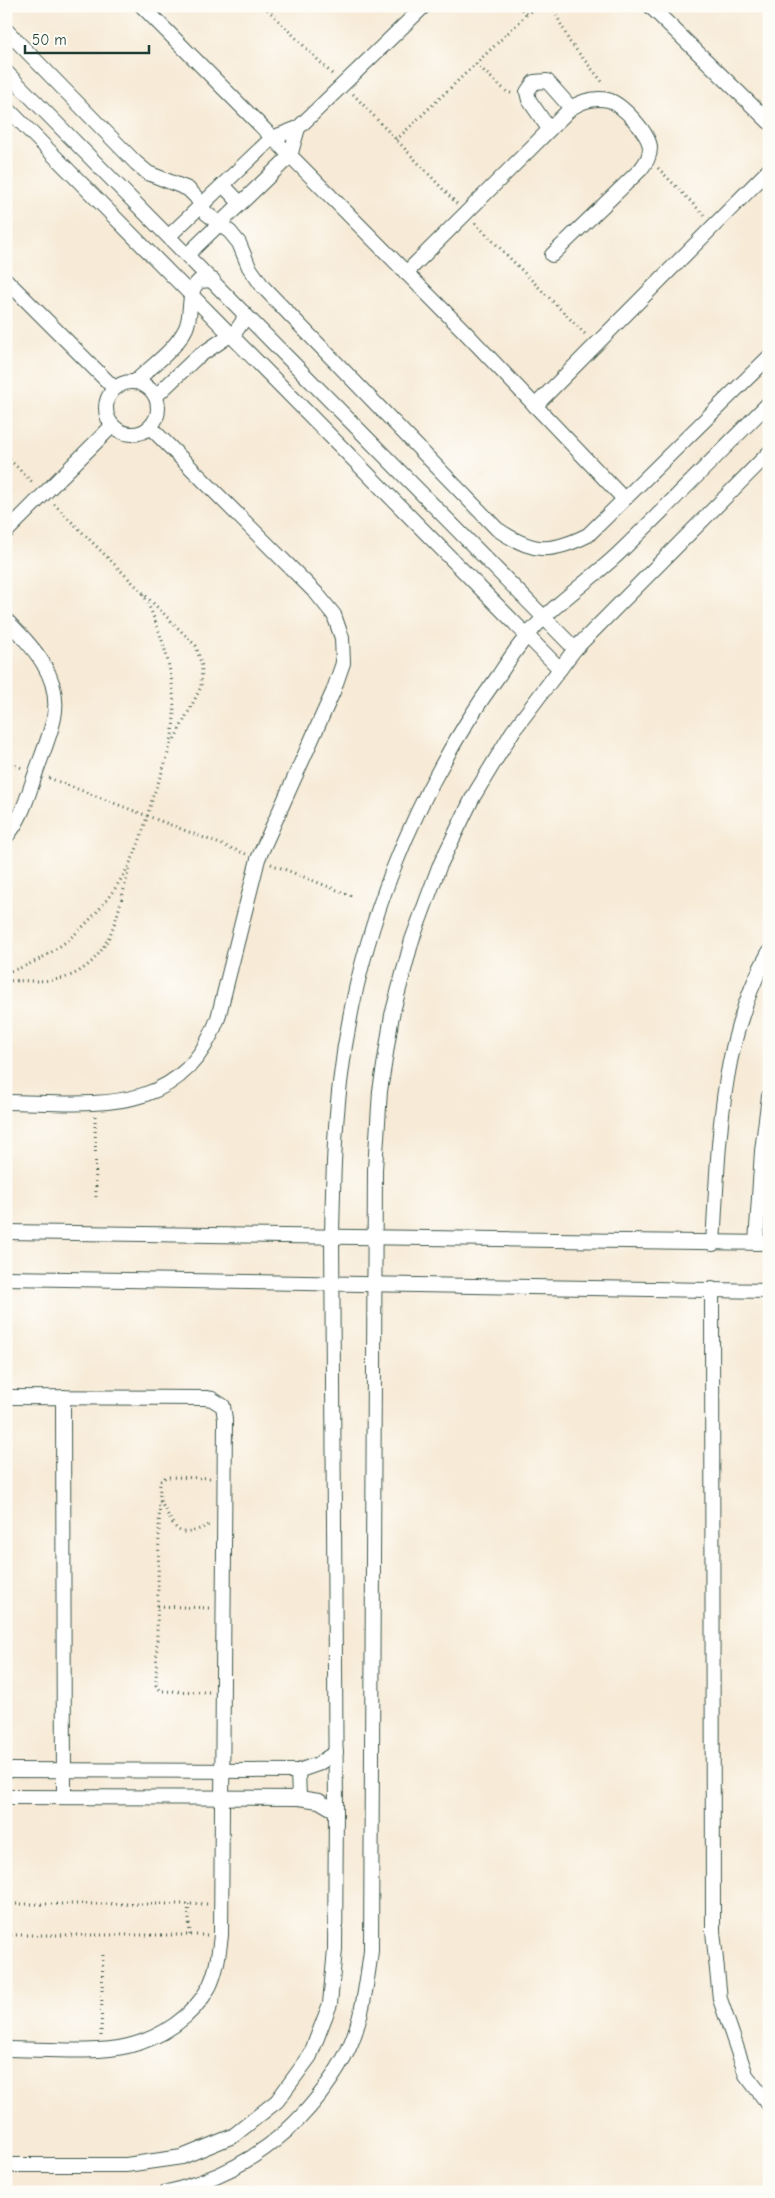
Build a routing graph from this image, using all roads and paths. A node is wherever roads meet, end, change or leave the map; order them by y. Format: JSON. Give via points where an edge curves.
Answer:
{"nodes":[{"id":1,"x":142,"y":6,"type":"edge"},
{"id":2,"x":264,"y":6,"type":"edge"},
{"id":3,"x":424,"y":6,"type":"edge"},
{"id":4,"x":518,"y":6,"type":"edge"},
{"id":5,"x":536,"y":6,"type":"edge"},
{"id":6,"x":552,"y":6,"type":"edge"},
{"id":7,"x":650,"y":6,"type":"edge"},
{"id":8,"x":759,"y":6,"type":"edge"},
{"id":9,"x":527,"y":15,"type":"junction"},
{"id":10,"x":769,"y":15,"type":"edge"},
{"id":11,"x":6,"y":30,"type":"edge"},
{"id":12,"x":476,"y":64,"type":"junction"},
{"id":13,"x":6,"y":72,"type":"edge"},
{"id":14,"x":343,"y":84,"type":"junction"},
{"id":15,"x":527,"y":92,"type":"junction"},
{"id":16,"x":620,"y":104,"type":"junction"},
{"id":17,"x":6,"y":107,"type":"edge"},
{"id":18,"x":571,"y":108,"type":"junction"},
{"id":19,"x":768,"y":123,"type":"edge"},
{"id":20,"x":298,"y":128,"type":"junction"},
{"id":21,"x":549,"y":129,"type":"junction"},
{"id":22,"x":272,"y":138,"type":"junction"},
{"id":23,"x":396,"y":140,"type":"junction"},
{"id":24,"x":290,"y":156,"type":"junction"},
{"id":25,"x":649,"y":158,"type":"junction"},
{"id":26,"x":769,"y":170,"type":"edge"},
{"id":27,"x":223,"y":185,"type":"junction"},
{"id":28,"x":240,"y":203,"type":"junction"},
{"id":29,"x":200,"y":206,"type":"junction"},
{"id":30,"x":466,"y":213,"type":"junction"},
{"id":31,"x":220,"y":224,"type":"junction"},
{"id":32,"x":714,"y":225,"type":"junction"},
{"id":33,"x":169,"y":236,"type":"junction"},
{"id":34,"x":187,"y":254,"type":"junction"},
{"id":35,"x":552,"y":255,"type":"dead end"},
{"id":36,"x":406,"y":273,"type":"junction"},
{"id":37,"x":6,"y":280,"type":"edge"},
{"id":38,"x":212,"y":280,"type":"junction"},
{"id":39,"x":190,"y":292,"type":"junction"},
{"id":40,"x":244,"y":313,"type":"junction"},
{"id":41,"x":232,"y":334,"type":"junction"},
{"id":42,"x":179,"y":341,"type":"junction"},
{"id":43,"x":596,"y":345,"type":"junction"},
{"id":44,"x":769,"y":357,"type":"edge"},
{"id":45,"x":196,"y":358,"type":"junction"},
{"id":46,"x":136,"y":381,"type":"junction"},
{"id":47,"x":114,"y":388,"type":"junction"},
{"id":48,"x":156,"y":396,"type":"junction"},
{"id":49,"x":769,"y":403,"type":"edge"},
{"id":50,"x":535,"y":406,"type":"junction"},
{"id":51,"x":112,"y":426,"type":"junction"},
{"id":52,"x":150,"y":427,"type":"junction"},
{"id":53,"x":769,"y":453,"type":"edge"},
{"id":54,"x":6,"y":456,"type":"edge"},
{"id":55,"x":44,"y":494,"type":"junction"},
{"id":56,"x":624,"y":499,"type":"junction"},
{"id":57,"x":6,"y":532,"type":"edge"},
{"id":58,"x":143,"y":592,"type":"junction"},
{"id":59,"x":544,"y":618,"type":"junction"},
{"id":60,"x":6,"y":620,"type":"edge"},
{"id":61,"x":527,"y":635,"type":"junction"},
{"id":62,"x":575,"y":649,"type":"junction"},
{"id":63,"x":560,"y":669,"type":"junction"},
{"id":64,"x":172,"y":744,"type":"junction"},
{"id":65,"x":35,"y":773,"type":"junction"},
{"id":66,"x":147,"y":815,"type":"junction"},
{"id":67,"x":6,"y":837,"type":"edge"},
{"id":68,"x":130,"y":864,"type":"junction"},
{"id":69,"x":769,"y":952,"type":"edge"},
{"id":70,"x":6,"y":972,"type":"edge"},
{"id":71,"x":6,"y":981,"type":"edge"},
{"id":72,"x":769,"y":1096,"type":"edge"},
{"id":73,"x":6,"y":1102,"type":"edge"},
{"id":74,"x":95,"y":1103,"type":"junction"},
{"id":75,"x":96,"y":1202,"type":"dead end"},
{"id":76,"x":6,"y":1232,"type":"edge"},
{"id":77,"x":332,"y":1236,"type":"junction"},
{"id":78,"x":375,"y":1236,"type":"junction"},
{"id":79,"x":763,"y":1243,"type":"edge"},
{"id":80,"x":713,"y":1244,"type":"junction"},
{"id":81,"x":6,"y":1278,"type":"edge"},
{"id":82,"x":332,"y":1282,"type":"junction"},
{"id":83,"x":374,"y":1283,"type":"junction"},
{"id":84,"x":712,"y":1290,"type":"junction"},
{"id":85,"x":769,"y":1291,"type":"edge"},
{"id":86,"x":6,"y":1397,"type":"edge"},
{"id":87,"x":63,"y":1397,"type":"junction"},
{"id":88,"x":225,"y":1478,"type":"junction"},
{"id":89,"x":160,"y":1501,"type":"junction"},
{"id":90,"x":210,"y":1524,"type":"dead end"},
{"id":91,"x":158,"y":1606,"type":"junction"},
{"id":92,"x":210,"y":1608,"type":"dead end"},
{"id":93,"x":223,"y":1692,"type":"junction"},
{"id":94,"x":336,"y":1752,"type":"junction"},
{"id":95,"x":6,"y":1770,"type":"edge"},
{"id":96,"x":64,"y":1770,"type":"junction"},
{"id":97,"x":222,"y":1771,"type":"junction"},
{"id":98,"x":298,"y":1771,"type":"junction"},
{"id":99,"x":6,"y":1797,"type":"edge"},
{"id":100,"x":64,"y":1797,"type":"junction"},
{"id":101,"x":222,"y":1798,"type":"junction"},
{"id":102,"x":299,"y":1798,"type":"junction"},
{"id":103,"x":336,"y":1811,"type":"junction"},
{"id":104,"x":6,"y":1904,"type":"edge"},
{"id":105,"x":188,"y":1904,"type":"junction"},
{"id":106,"x":221,"y":1904,"type":"junction"},
{"id":107,"x":6,"y":1935,"type":"edge"},
{"id":108,"x":190,"y":1935,"type":"junction"},
{"id":109,"x":221,"y":1935,"type":"junction"},
{"id":110,"x":103,"y":1952,"type":"dead end"},
{"id":111,"x":6,"y":2049,"type":"edge"},
{"id":112,"x":101,"y":2049,"type":"junction"},
{"id":113,"x":769,"y":2105,"type":"edge"},
{"id":114,"x":6,"y":2165,"type":"edge"},
{"id":115,"x":167,"y":2192,"type":"edge"}],
"edges":[{"from":1,"to":22,"type":"street"},
{"from":2,"to":14,"type":"path"},
{"from":3,"to":14,"type":"street"},
{"from":4,"to":9,"type":"path"},
{"from":5,"to":9,"type":"path"},
{"from":6,"to":16,"type":"path","via":[[569,41]]},
{"from":7,"to":19,"type":"street"},
{"from":8,"to":10,"type":"path"},
{"from":9,"to":12,"type":"path"},
{"from":11,"to":29,"type":"street","via":[[136,163],[162,180],[188,189]]},
{"from":12,"to":15,"type":"path","via":[[507,92]]},
{"from":12,"to":23,"type":"path"},
{"from":13,"to":33,"type":"street"},
{"from":14,"to":20,"type":"street"},
{"from":14,"to":23,"type":"path"},
{"from":15,"to":18,"type":"street","via":[[534,82],[548,81]]},
{"from":15,"to":21,"type":"street","via":[[528,100]]},
{"from":16,"to":18,"type":"street","via":[[595,99]]},
{"from":16,"to":25,"type":"street","via":[[645,134],[650,146]]},
{"from":17,"to":39,"type":"street"},
{"from":18,"to":21,"type":"street"},
{"from":20,"to":22,"type":"street"},
{"from":20,"to":24,"type":"street"},
{"from":21,"to":30,"type":"street"},
{"from":22,"to":24,"type":"street"},
{"from":22,"to":27,"type":"street"},
{"from":23,"to":30,"type":"path"},
{"from":24,"to":28,"type":"street"},
{"from":24,"to":36,"type":"street"},
{"from":25,"to":32,"type":"path"},
{"from":25,"to":35,"type":"street"},
{"from":26,"to":32,"type":"street"},
{"from":27,"to":28,"type":"street"},
{"from":27,"to":29,"type":"street"},
{"from":28,"to":31,"type":"street"},
{"from":29,"to":31,"type":"street"},
{"from":29,"to":33,"type":"street"},
{"from":30,"to":36,"type":"street"},
{"from":30,"to":43,"type":"path"},
{"from":31,"to":34,"type":"street"},
{"from":31,"to":56,"type":"street","via":[[239,243],[249,267],[263,287],[497,529],[518,543],[542,549],[566,546],[588,535]]},
{"from":32,"to":43,"type":"street"},
{"from":33,"to":34,"type":"street"},
{"from":34,"to":38,"type":"street"},
{"from":36,"to":50,"type":"street"},
{"from":37,"to":47,"type":"street"},
{"from":38,"to":39,"type":"street","via":[[199,281]]},
{"from":38,"to":40,"type":"street"},
{"from":39,"to":41,"type":"street"},
{"from":39,"to":42,"type":"street","via":[[187,326]]},
{"from":40,"to":41,"type":"street","via":[[243,320]]},
{"from":40,"to":59,"type":"street"},
{"from":41,"to":45,"type":"street"},
{"from":41,"to":61,"type":"street"},
{"from":42,"to":45,"type":"street"},
{"from":42,"to":46,"type":"street"},
{"from":43,"to":50,"type":"street"},
{"from":44,"to":56,"type":"street"},
{"from":45,"to":48,"type":"street"},
{"from":46,"to":47,"type":"street"},
{"from":46,"to":48,"type":"street"},
{"from":47,"to":51,"type":"street","via":[[105,406]]},
{"from":48,"to":52,"type":"street","via":[[159,408]]},
{"from":49,"to":59,"type":"street","via":[[618,554]]},
{"from":50,"to":56,"type":"street"},
{"from":51,"to":52,"type":"street","via":[[130,434],[141,433]]},
{"from":51,"to":55,"type":"street"},
{"from":52,"to":74,"type":"street","via":[[323,601],[334,615],[343,663],[258,858],[210,1040],[196,1061],[177,1079],[155,1092],[131,1100]]},
{"from":53,"to":62,"type":"street"},
{"from":54,"to":55,"type":"path"},
{"from":55,"to":57,"type":"street"},
{"from":55,"to":58,"type":"path"},
{"from":58,"to":64,"type":"path","via":[[166,650],[172,681]]},
{"from":58,"to":64,"type":"path","via":[[196,646],[202,666],[200,687]]},
{"from":59,"to":61,"type":"street"},
{"from":59,"to":62,"type":"street"},
{"from":60,"to":65,"type":"street","via":[[41,657],[50,676],[54,696],[54,717]]},
{"from":61,"to":63,"type":"street"},
{"from":61,"to":77,"type":"street","via":[[479,702],[437,772],[402,846],[374,923],[353,1002],[340,1082]]},
{"from":62,"to":63,"type":"street"},
{"from":63,"to":78,"type":"street","via":[[513,731],[473,797],[439,867],[412,940],[392,1015],[380,1091]]},
{"from":64,"to":66,"type":"path"},
{"from":65,"to":66,"type":"path"},
{"from":65,"to":67,"type":"street","via":[[18,824]]},
{"from":66,"to":68,"type":"path"},
{"from":68,"to":70,"type":"path","via":[[109,899],[81,930],[48,954]]},
{"from":68,"to":71,"type":"path","via":[[112,934],[86,968],[66,977]]},
{"from":69,"to":80,"type":"street","via":[[742,1015],[727,1076],[721,1108]]},
{"from":72,"to":79,"type":"street","via":[[762,1151]]},
{"from":73,"to":74,"type":"street"},
{"from":74,"to":75,"type":"path"},
{"from":76,"to":77,"type":"street"},
{"from":77,"to":78,"type":"street"},
{"from":77,"to":82,"type":"street"},
{"from":78,"to":80,"type":"street"},
{"from":78,"to":83,"type":"street"},
{"from":79,"to":80,"type":"street"},
{"from":81,"to":82,"type":"street"},
{"from":82,"to":83,"type":"street"},
{"from":82,"to":94,"type":"street"},
{"from":83,"to":84,"type":"street"},
{"from":83,"to":115,"type":"street","via":[[371,1951],[363,2005],[344,2057],[315,2103],[276,2142],[229,2172]]},
{"from":84,"to":85,"type":"street"},
{"from":84,"to":113,"type":"street","via":[[713,1931],[720,1999],[746,2075]]},
{"from":86,"to":87,"type":"street"},
{"from":87,"to":88,"type":"street","via":[[212,1398],[223,1406],[225,1412]]},
{"from":87,"to":96,"type":"street"},
{"from":88,"to":89,"type":"path","via":[[163,1477]]},
{"from":88,"to":93,"type":"street"},
{"from":89,"to":90,"type":"path","via":[[182,1533],[188,1534]]},
{"from":89,"to":91,"type":"path"},
{"from":91,"to":92,"type":"path"},
{"from":91,"to":93,"type":"path","via":[[157,1688],[161,1691]]},
{"from":93,"to":97,"type":"street"},
{"from":94,"to":98,"type":"street","via":[[318,1764]]},
{"from":94,"to":103,"type":"street"},
{"from":95,"to":96,"type":"street"},
{"from":96,"to":97,"type":"street"},
{"from":96,"to":100,"type":"street"},
{"from":97,"to":98,"type":"street"},
{"from":97,"to":101,"type":"street"},
{"from":98,"to":102,"type":"street"},
{"from":99,"to":100,"type":"street"},
{"from":100,"to":101,"type":"street"},
{"from":101,"to":102,"type":"street"},
{"from":101,"to":106,"type":"street"},
{"from":102,"to":103,"type":"street","via":[[319,1802]]},
{"from":103,"to":114,"type":"street","via":[[335,1949],[330,2004],[310,2056],[277,2101],[233,2136],[182,2157],[126,2165]]},
{"from":104,"to":105,"type":"path"},
{"from":105,"to":106,"type":"path"},
{"from":105,"to":108,"type":"path"},
{"from":106,"to":109,"type":"street"},
{"from":107,"to":108,"type":"path"},
{"from":108,"to":109,"type":"path"},
{"from":109,"to":112,"type":"street","via":[[218,1961],[209,1987],[194,2008],[175,2026],[152,2039],[127,2047]]},
{"from":110,"to":112,"type":"path"},
{"from":111,"to":112,"type":"street"}]}
